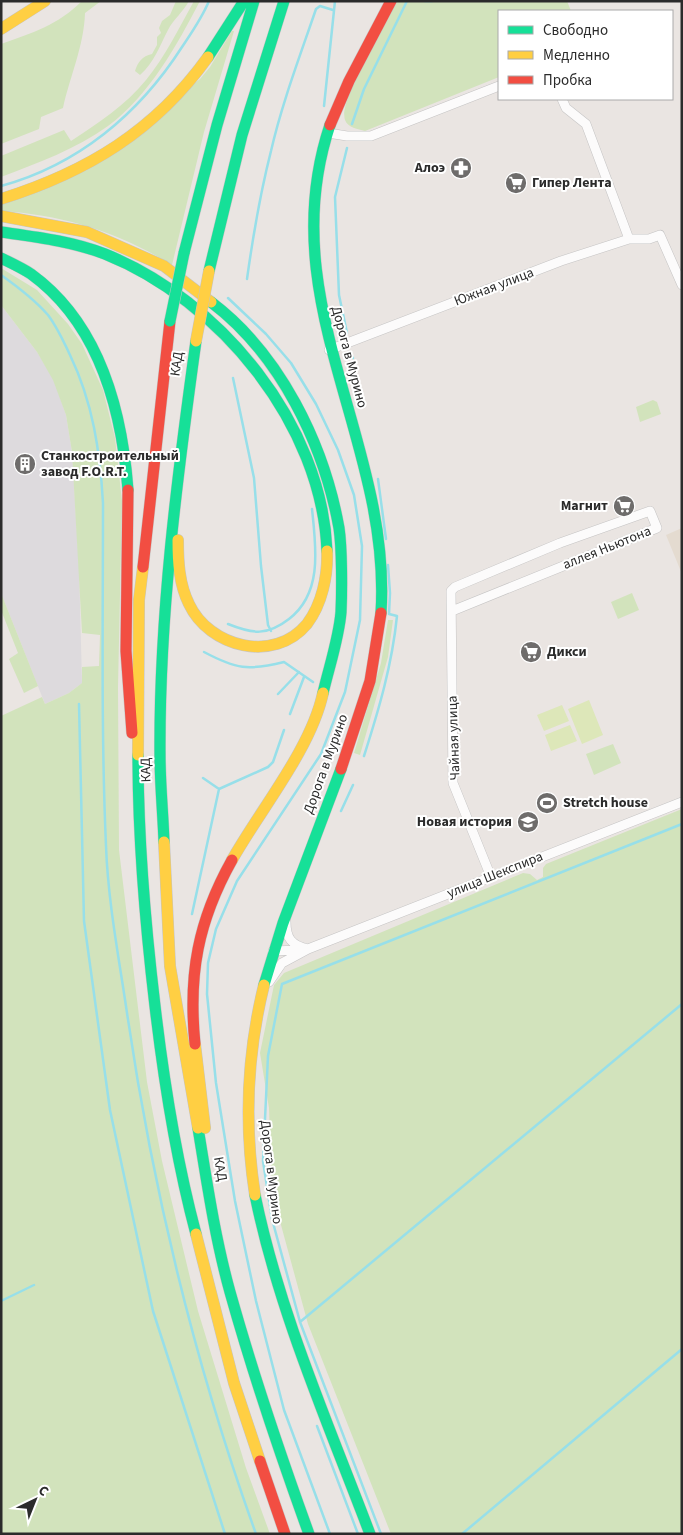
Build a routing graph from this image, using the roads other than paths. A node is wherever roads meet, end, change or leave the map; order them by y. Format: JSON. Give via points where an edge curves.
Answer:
{"nodes":[{"id":1,"x":45,"y":1,"type":"edge"},
{"id":2,"x":244,"y":1,"type":"edge"},
{"id":3,"x":254,"y":1,"type":"edge"},
{"id":4,"x":284,"y":1,"type":"edge"},
{"id":5,"x":391,"y":1,"type":"edge"},
{"id":6,"x":1,"y":29,"type":"edge"},
{"id":7,"x":498,"y":86,"type":"edge"},
{"id":8,"x":562,"y":100,"type":"edge"},
{"id":9,"x":328,"y":133,"type":"junction"},
{"id":10,"x":1,"y":199,"type":"edge"},
{"id":11,"x":1,"y":216,"type":"edge"},
{"id":12,"x":1,"y":232,"type":"edge"},
{"id":13,"x":629,"y":239,"type":"junction"},
{"id":14,"x":1,"y":258,"type":"edge"},
{"id":15,"x":682,"y":286,"type":"edge"},
{"id":16,"x":329,"y":350,"type":"junction"},
{"id":17,"x":179,"y":462,"type":"junction"},
{"id":18,"x":451,"y":591,"type":"joint"},
{"id":19,"x":452,"y":611,"type":"junction"},
{"id":20,"x":682,"y":802,"type":"edge"},
{"id":21,"x":138,"y":805,"type":"junction"},
{"id":22,"x":491,"y":877,"type":"junction"},
{"id":23,"x":286,"y":915,"type":"junction"},
{"id":24,"x":308,"y":949,"type":"junction"},
{"id":25,"x":273,"y":951,"type":"junction"},
{"id":26,"x":262,"y":996,"type":"junction"},
{"id":27,"x":212,"y":1213,"type":"junction"},
{"id":28,"x":285,"y":1534,"type":"edge"},
{"id":29,"x":309,"y":1534,"type":"edge"},
{"id":30,"x":370,"y":1534,"type":"edge"}],
"edges":[{"from":1,"to":6,"type":"main road"},
{"from":2,"to":10,"type":"main road","via":[[206,63],[156,118],[86,167]]},
{"from":3,"to":21,"type":"main road","name":"КАД","bridge":true,"via":[[217,125],[170,321],[139,600]]},
{"from":4,"to":17,"type":"main road","name":"КАД","bridge":true,"via":[[242,135],[209,270]]},
{"from":5,"to":9,"type":"main road","name":"Дорога в Мурино","via":[[351,77]]},
{"from":7,"to":9,"type":"street","via":[[371,136]]},
{"from":8,"to":13,"type":"street","via":[[566,108],[586,124]]},
{"from":9,"to":16,"type":"main road","name":"Дорога в Мурино","via":[[315,188],[313,244],[316,286]]},
{"from":11,"to":27,"type":"main road","via":[[48,220],[102,237],[155,260],[217,302],[272,365],[291,394],[312,433],[336,506],[343,556],[341,612],[331,670],[311,728],[225,871],[212,898],[198,943],[192,998]]},
{"from":12,"to":17,"type":"main road","via":[[76,244],[151,276],[204,313],[261,373],[287,415],[306,458],[326,533],[326,569],[316,608],[303,627],[286,640],[264,648],[229,644],[202,625],[192,612],[179,563]]},
{"from":13,"to":15,"type":"street","name":"Южная улица","via":[[649,239],[660,235]]},
{"from":13,"to":16,"type":"street","name":"Южная улица","via":[[561,261]]},
{"from":14,"to":21,"type":"main road","via":[[37,278],[76,319],[97,354],[115,405],[126,456],[128,489],[126,626]]},
{"from":16,"to":23,"type":"main road","name":"Дорога в Мурино","via":[[377,511],[382,579],[381,625],[364,703]]},
{"from":17,"to":27,"type":"main road","name":"КАД","via":[[165,614],[160,755],[170,966]]},
{"from":18,"to":19,"type":"street","name":"Чайная улица"},
{"from":18,"to":19,"type":"street","name":"аллея Ньютона","via":[[560,543],[650,511],[657,528]]},
{"from":19,"to":22,"type":"street","name":"Чайная улица","via":[[454,783]]},
{"from":20,"to":22,"type":"street","name":"улица Шекспира"},
{"from":21,"to":28,"type":"main road","name":"КАД","via":[[148,950],[162,1072],[180,1174],[231,1374]]},
{"from":22,"to":24,"type":"street","name":"улица Шекспира"},
{"from":23,"to":24,"type":"street","via":[[288,939]]},
{"from":23,"to":25,"type":"main road","name":"Дорога в Мурино"},
{"from":24,"to":25,"type":"street"},
{"from":24,"to":26,"type":"street","via":[[275,970]]},
{"from":25,"to":26,"type":"main road","name":"Дорога в Мурино"},
{"from":26,"to":30,"type":"main road","name":"Дорога в Мурино","via":[[251,1050],[248,1128],[260,1220],[289,1320]]},
{"from":27,"to":29,"type":"main road","name":"КАД","via":[[246,1346]]}]}
